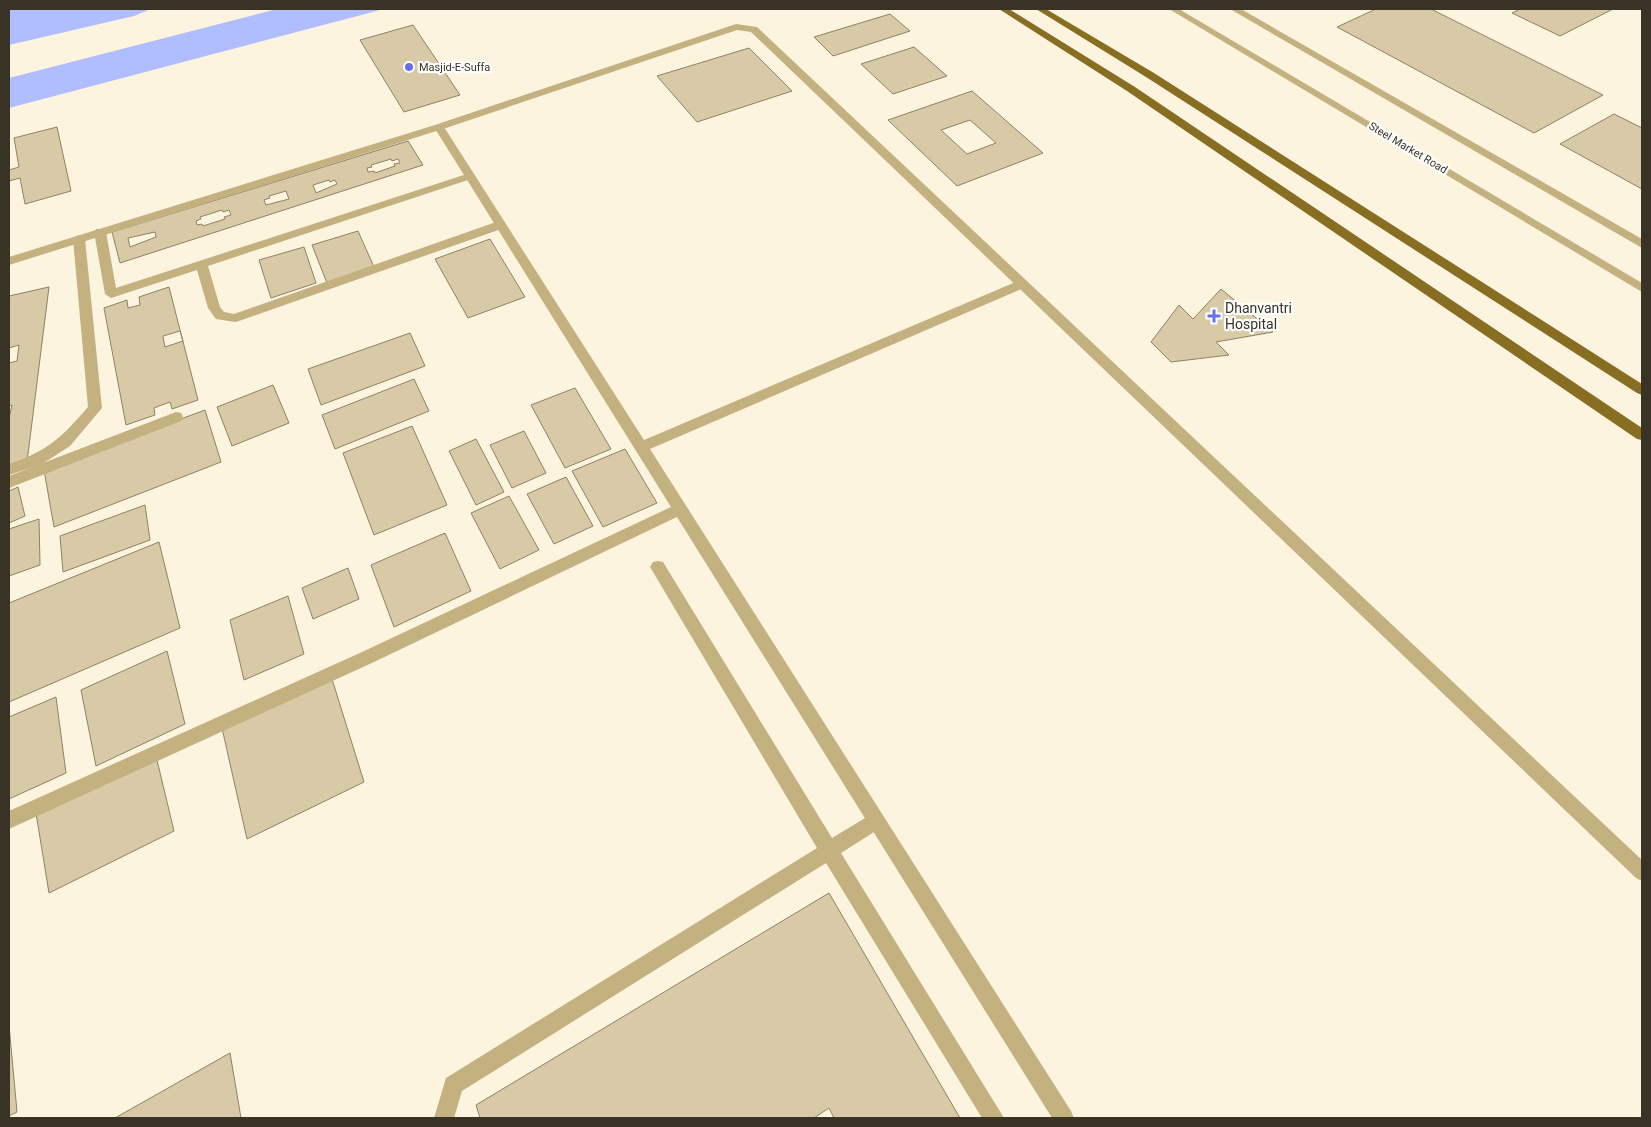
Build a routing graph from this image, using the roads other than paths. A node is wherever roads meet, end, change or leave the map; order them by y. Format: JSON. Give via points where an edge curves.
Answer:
{"nodes":[{"id":1,"x":1003,"y":9,"type":"edge"},
{"id":2,"x":1040,"y":9,"type":"edge"},
{"id":3,"x":1173,"y":9,"type":"edge"},
{"id":4,"x":1235,"y":9,"type":"edge"},
{"id":5,"x":438,"y":127,"type":"junction"},
{"id":6,"x":470,"y":176,"type":"junction"},
{"id":7,"x":500,"y":225,"type":"junction"},
{"id":8,"x":100,"y":232,"type":"junction"},
{"id":9,"x":78,"y":239,"type":"junction"},
{"id":10,"x":1642,"y":244,"type":"edge"},
{"id":11,"x":9,"y":261,"type":"edge"},
{"id":12,"x":202,"y":266,"type":"junction"},
{"id":13,"x":1022,"y":284,"type":"junction"},
{"id":14,"x":1642,"y":288,"type":"edge"},
{"id":15,"x":1642,"y":390,"type":"edge"},
{"id":16,"x":176,"y":417,"type":"dead end"},
{"id":17,"x":1642,"y":435,"type":"edge"},
{"id":18,"x":641,"y":447,"type":"junction"},
{"id":19,"x":9,"y":470,"type":"edge"},
{"id":20,"x":9,"y":482,"type":"edge"},
{"id":21,"x":680,"y":509,"type":"junction"},
{"id":22,"x":658,"y":567,"type":"dead end"},
{"id":23,"x":9,"y":820,"type":"edge"},
{"id":24,"x":876,"y":821,"type":"junction"},
{"id":25,"x":829,"y":851,"type":"junction"},
{"id":26,"x":1642,"y":872,"type":"edge"},
{"id":27,"x":444,"y":1118,"type":"edge"},
{"id":28,"x":994,"y":1118,"type":"edge"},
{"id":29,"x":1064,"y":1118,"type":"edge"}],
"edges":[{"from":1,"to":17,"type":"highway","via":[[1131,88]]},
{"from":2,"to":15,"type":"highway"},
{"from":3,"to":14,"type":"street","name":"Steel Market Road"},
{"from":4,"to":10,"type":"street"},
{"from":5,"to":6,"type":"street"},
{"from":5,"to":8,"type":"street"},
{"from":5,"to":13,"type":"street","via":[[736,27],[754,28]]},
{"from":6,"to":7,"type":"street"},
{"from":6,"to":12,"type":"street"},
{"from":7,"to":12,"type":"street","via":[[235,318],[220,316],[214,308]]},
{"from":7,"to":18,"type":"street"},
{"from":8,"to":9,"type":"street"},
{"from":8,"to":12,"type":"street","via":[[111,294]]},
{"from":9,"to":11,"type":"street"},
{"from":9,"to":19,"type":"street","via":[[95,408],[65,442],[38,460]]},
{"from":13,"to":18,"type":"street"},
{"from":13,"to":26,"type":"street"},
{"from":16,"to":20,"type":"street"},
{"from":18,"to":21,"type":"street"},
{"from":21,"to":23,"type":"street","via":[[368,658]]},
{"from":21,"to":24,"type":"street"},
{"from":22,"to":25,"type":"street"},
{"from":24,"to":25,"type":"street"},
{"from":24,"to":29,"type":"street"},
{"from":25,"to":27,"type":"street","via":[[453,1085]]},
{"from":25,"to":28,"type":"street"}]}
